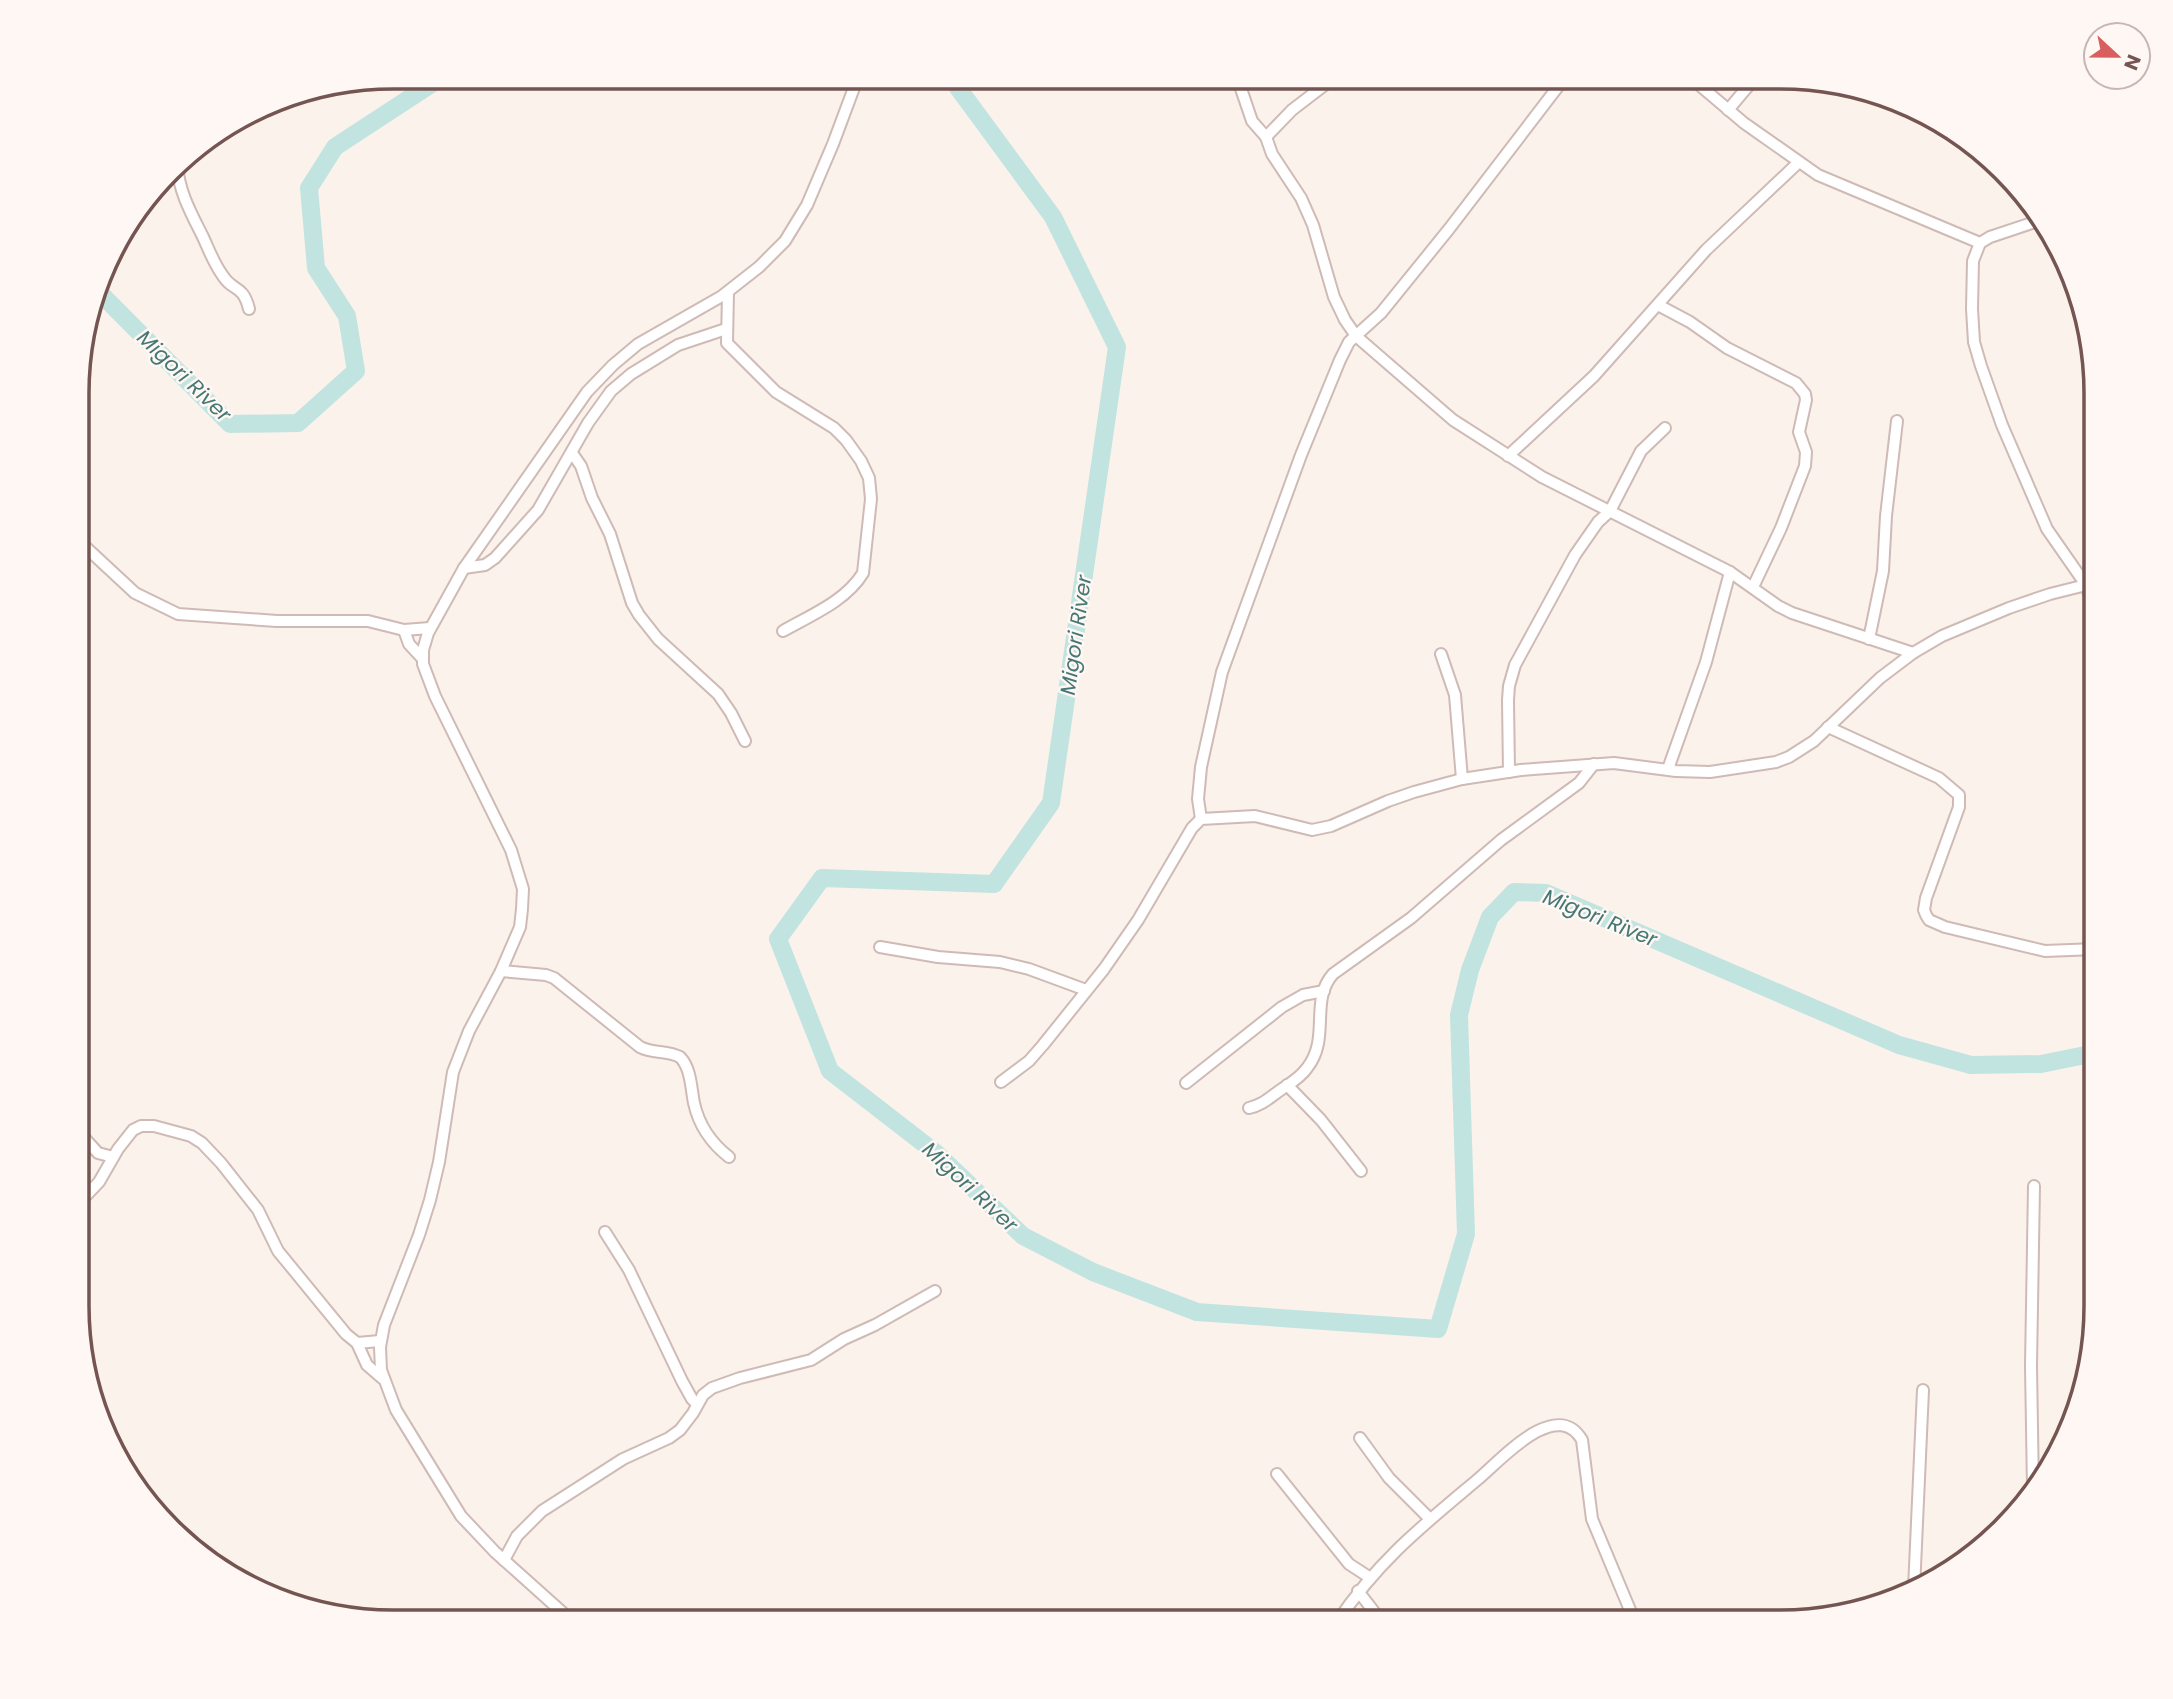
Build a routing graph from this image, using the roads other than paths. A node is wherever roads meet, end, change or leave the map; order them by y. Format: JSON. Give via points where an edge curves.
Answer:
{"nodes":[{"id":1,"x":854,"y":89,"type":"edge"},
{"id":2,"x":1241,"y":89,"type":"edge"},
{"id":3,"x":1320,"y":89,"type":"edge"},
{"id":4,"x":1556,"y":89,"type":"edge"},
{"id":5,"x":1704,"y":89,"type":"edge"},
{"id":6,"x":1746,"y":89,"type":"edge"},
{"id":7,"x":1728,"y":110,"type":"junction"},
{"id":8,"x":1266,"y":137,"type":"junction"},
{"id":9,"x":1799,"y":162,"type":"junction"},
{"id":10,"x":179,"y":177,"type":"edge"},
{"id":11,"x":2032,"y":223,"type":"edge"},
{"id":12,"x":1980,"y":243,"type":"junction"},
{"id":13,"x":728,"y":292,"type":"junction"},
{"id":14,"x":1658,"y":305,"type":"junction"},
{"id":15,"x":249,"y":309,"type":"dead end"},
{"id":16,"x":726,"y":329,"type":"junction"},
{"id":17,"x":1356,"y":336,"type":"junction"},
{"id":18,"x":1897,"y":421,"type":"dead end"},
{"id":19,"x":1665,"y":428,"type":"dead end"},
{"id":20,"x":572,"y":453,"type":"junction"},
{"id":21,"x":1508,"y":456,"type":"junction"},
{"id":22,"x":1610,"y":512,"type":"junction"},
{"id":23,"x":89,"y":550,"type":"edge"},
{"id":24,"x":464,"y":568,"type":"junction"},
{"id":25,"x":1730,"y":572,"type":"junction"},
{"id":26,"x":2084,"y":577,"type":"edge"},
{"id":27,"x":1753,"y":587,"type":"junction"},
{"id":28,"x":2084,"y":587,"type":"edge"},
{"id":29,"x":430,"y":628,"type":"junction"},
{"id":30,"x":404,"y":630,"type":"junction"},
{"id":31,"x":783,"y":631,"type":"dead end"},
{"id":32,"x":1869,"y":639,"type":"junction"},
{"id":33,"x":1913,"y":653,"type":"junction"},
{"id":34,"x":1441,"y":654,"type":"dead end"},
{"id":35,"x":422,"y":658,"type":"junction"},
{"id":36,"x":1828,"y":727,"type":"junction"},
{"id":37,"x":744,"y":741,"type":"dead end"},
{"id":38,"x":1594,"y":764,"type":"junction"},
{"id":39,"x":1668,"y":769,"type":"junction"},
{"id":40,"x":1509,"y":772,"type":"junction"},
{"id":41,"x":1462,"y":779,"type":"junction"},
{"id":42,"x":1201,"y":819,"type":"junction"},
{"id":43,"x":880,"y":947,"type":"dead end"},
{"id":44,"x":2084,"y":949,"type":"edge"},
{"id":45,"x":501,"y":971,"type":"junction"},
{"id":46,"x":1086,"y":990,"type":"junction"},
{"id":47,"x":1324,"y":990,"type":"junction"},
{"id":48,"x":1001,"y":1082,"type":"dead end"},
{"id":49,"x":1186,"y":1083,"type":"dead end"},
{"id":50,"x":1287,"y":1086,"type":"junction"},
{"id":51,"x":1249,"y":1108,"type":"dead end"},
{"id":52,"x":89,"y":1144,"type":"edge"},
{"id":53,"x":113,"y":1157,"type":"junction"},
{"id":54,"x":729,"y":1157,"type":"dead end"},
{"id":55,"x":1361,"y":1171,"type":"dead end"},
{"id":56,"x":2034,"y":1186,"type":"dead end"},
{"id":57,"x":89,"y":1192,"type":"edge"},
{"id":58,"x":605,"y":1232,"type":"dead end"},
{"id":59,"x":935,"y":1291,"type":"dead end"},
{"id":60,"x":380,"y":1341,"type":"junction"},
{"id":61,"x":357,"y":1343,"type":"junction"},
{"id":62,"x":382,"y":1378,"type":"junction"},
{"id":63,"x":1923,"y":1390,"type":"dead end"},
{"id":64,"x":698,"y":1404,"type":"junction"},
{"id":65,"x":1360,"y":1438,"type":"dead end"},
{"id":66,"x":1277,"y":1474,"type":"dead end"},
{"id":67,"x":2033,"y":1474,"type":"edge"},
{"id":68,"x":1430,"y":1520,"type":"junction"},
{"id":69,"x":504,"y":1560,"type":"junction"},
{"id":70,"x":1369,"y":1577,"type":"junction"},
{"id":71,"x":1915,"y":1578,"type":"edge"},
{"id":72,"x":1359,"y":1591,"type":"junction"},
{"id":73,"x":560,"y":1610,"type":"edge"},
{"id":74,"x":1346,"y":1610,"type":"edge"},
{"id":75,"x":1373,"y":1610,"type":"edge"},
{"id":76,"x":1630,"y":1610,"type":"edge"}],
"edges":[{"from":1,"to":13,"type":"street","via":[[807,205],[785,241]]},
{"from":2,"to":8,"type":"street","via":[[1252,121]]},
{"from":3,"to":8,"type":"street"},
{"from":4,"to":17,"type":"street","via":[[1381,313]]},
{"from":5,"to":7,"type":"street"},
{"from":6,"to":7,"type":"street"},
{"from":7,"to":9,"type":"street"},
{"from":8,"to":17,"type":"street","via":[[1301,198],[1334,297]]},
{"from":9,"to":12,"type":"street","via":[[1834,183]]},
{"from":9,"to":14,"type":"street","via":[[1706,250]]},
{"from":10,"to":15,"type":"street","via":[[183,198],[212,258],[225,280],[244,294]]},
{"from":11,"to":12,"type":"street"},
{"from":12,"to":26,"type":"street","via":[[1973,261],[1972,309],[1981,366],[2047,529]]},
{"from":13,"to":16,"type":"street"},
{"from":13,"to":24,"type":"street","via":[[638,344],[587,391]]},
{"from":14,"to":21,"type":"street","via":[[1594,376]]},
{"from":14,"to":27,"type":"street","via":[[1754,364],[1796,383],[1805,394],[1799,432],[1805,466]]},
{"from":16,"to":20,"type":"street","via":[[678,345],[631,374],[604,399]]},
{"from":16,"to":31,"type":"street","via":[[727,343],[776,392],[846,439],[869,478],[863,573],[830,605]]},
{"from":17,"to":21,"type":"street","via":[[1453,419]]},
{"from":17,"to":42,"type":"street","via":[[1344,351],[1318,409],[1222,672],[1201,767]]},
{"from":18,"to":32,"type":"street","via":[[1883,570]]},
{"from":19,"to":22,"type":"street","via":[[1641,451]]},
{"from":20,"to":24,"type":"street","via":[[538,510],[502,551],[485,565]]},
{"from":20,"to":37,"type":"street","via":[[610,534],[639,615],[658,639],[718,694]]},
{"from":21,"to":22,"type":"street"},
{"from":22,"to":25,"type":"street"},
{"from":22,"to":40,"type":"street","via":[[1575,555],[1515,665],[1508,700]]},
{"from":23,"to":30,"type":"street","via":[[135,593],[178,614],[368,621]]},
{"from":24,"to":29,"type":"street"},
{"from":25,"to":27,"type":"street"},
{"from":25,"to":39,"type":"street","via":[[1706,662]]},
{"from":27,"to":32,"type":"street","via":[[1792,613]]},
{"from":28,"to":33,"type":"street","via":[[1973,621]]},
{"from":29,"to":30,"type":"street"},
{"from":29,"to":35,"type":"street"},
{"from":30,"to":35,"type":"street"},
{"from":32,"to":33,"type":"street"},
{"from":33,"to":36,"type":"street"},
{"from":34,"to":41,"type":"street","via":[[1457,706]]},
{"from":35,"to":45,"type":"street","via":[[435,696],[519,873],[523,889],[520,927]]},
{"from":36,"to":39,"type":"street","via":[[1776,762],[1710,772]]},
{"from":36,"to":44,"type":"street","via":[[1939,778],[1959,795],[1959,807],[1926,898],[1924,910],[1929,920],[2045,951]]},
{"from":38,"to":39,"type":"street"},
{"from":38,"to":40,"type":"street"},
{"from":38,"to":47,"type":"street","via":[[1579,783],[1341,967]]},
{"from":40,"to":41,"type":"street"},
{"from":41,"to":42,"type":"street","via":[[1399,797],[1322,828],[1301,828],[1255,816]]},
{"from":42,"to":46,"type":"street","via":[[1186,836],[1138,920]]},
{"from":43,"to":46,"type":"street","via":[[1000,962]]},
{"from":45,"to":54,"type":"street","via":[[554,978],[640,1047],[680,1057],[702,1127]]},
{"from":45,"to":60,"type":"street","via":[[453,1072],[430,1200]]},
{"from":46,"to":48,"type":"street","via":[[1043,1045]]},
{"from":47,"to":49,"type":"street","via":[[1282,1007]]},
{"from":47,"to":50,"type":"street","via":[[1319,1045],[1306,1070]]},
{"from":50,"to":51,"type":"street","via":[[1263,1104]]},
{"from":50,"to":55,"type":"street"},
{"from":52,"to":53,"type":"street","via":[[97,1153]]},
{"from":53,"to":57,"type":"street"},
{"from":53,"to":61,"type":"street","via":[[129,1134],[141,1126],[183,1133],[202,1143],[258,1210],[278,1251]]},
{"from":56,"to":67,"type":"street"},
{"from":58,"to":64,"type":"street","via":[[629,1270],[681,1381]]},
{"from":59,"to":64,"type":"street","via":[[811,1360],[723,1383],[703,1395]]},
{"from":60,"to":61,"type":"street"},
{"from":60,"to":62,"type":"street"},
{"from":61,"to":62,"type":"street","via":[[367,1365]]},
{"from":62,"to":69,"type":"street","via":[[396,1410],[461,1516]]},
{"from":63,"to":71,"type":"street"},
{"from":64,"to":69,"type":"street","via":[[669,1438],[584,1482],[542,1511],[517,1536]]},
{"from":65,"to":68,"type":"street"},
{"from":66,"to":70,"type":"street","via":[[1349,1563]]},
{"from":68,"to":70,"type":"street"},
{"from":68,"to":76,"type":"street","via":[[1528,1437],[1548,1427],[1569,1427],[1582,1440],[1592,1519]]},
{"from":69,"to":73,"type":"street"},
{"from":70,"to":72,"type":"street"},
{"from":72,"to":74,"type":"street"},
{"from":72,"to":75,"type":"street"}]}
